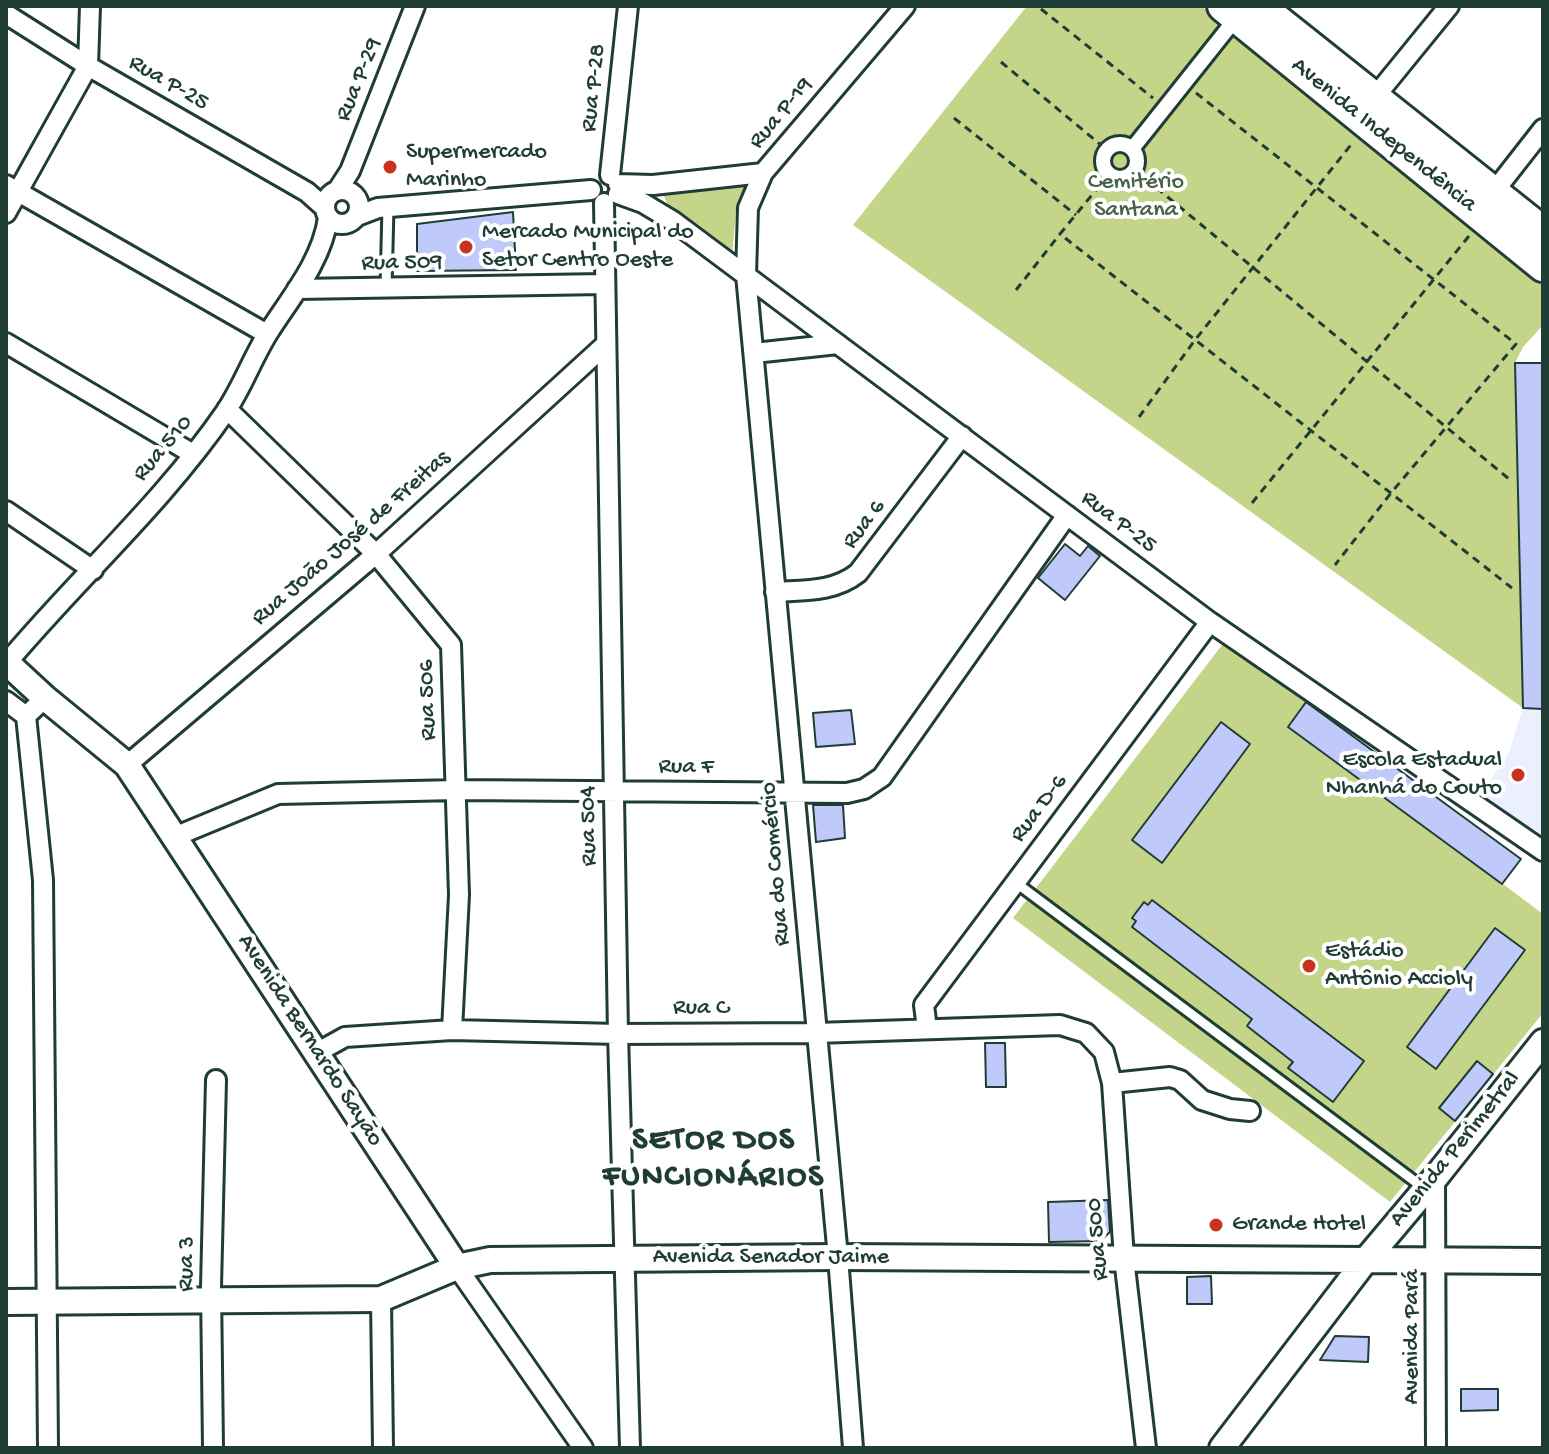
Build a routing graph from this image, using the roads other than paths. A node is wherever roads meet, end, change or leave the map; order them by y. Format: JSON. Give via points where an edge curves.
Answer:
{"nodes":[{"id":1,"x":90,"y":6,"type":"edge"},
{"id":2,"x":415,"y":6,"type":"edge"},
{"id":3,"x":628,"y":6,"type":"edge"},
{"id":4,"x":905,"y":6,"type":"edge"},
{"id":5,"x":1449,"y":6,"type":"edge"},
{"id":6,"x":1241,"y":9,"type":"edge"},
{"id":7,"x":6,"y":14,"type":"edge"},
{"id":8,"x":88,"y":66,"type":"junction"},
{"id":9,"x":1363,"y":119,"type":"junction"},
{"id":10,"x":1543,"y":129,"type":"edge"},
{"id":11,"x":1132,"y":149,"type":"junction"},
{"id":12,"x":763,"y":173,"type":"junction"},
{"id":13,"x":653,"y":185,"type":"junction"},
{"id":14,"x":12,"y":189,"type":"edge"},
{"id":15,"x":608,"y":189,"type":"junction"},
{"id":16,"x":341,"y":206,"type":"junction"},
{"id":17,"x":383,"y":208,"type":"junction"},
{"id":18,"x":1481,"y":212,"type":"junction"},
{"id":19,"x":6,"y":213,"type":"edge"},
{"id":20,"x":673,"y":221,"type":"junction"},
{"id":21,"x":1543,"y":232,"type":"edge"},
{"id":22,"x":1543,"y":266,"type":"edge"},
{"id":23,"x":746,"y":275,"type":"junction"},
{"id":24,"x":604,"y":284,"type":"junction"},
{"id":25,"x":386,"y":288,"type":"junction"},
{"id":26,"x":297,"y":289,"type":"junction"},
{"id":27,"x":267,"y":334,"type":"junction"},
{"id":28,"x":6,"y":343,"type":"edge"},
{"id":29,"x":838,"y":344,"type":"junction"},
{"id":30,"x":605,"y":345,"type":"junction"},
{"id":31,"x":754,"y":353,"type":"junction"},
{"id":32,"x":227,"y":409,"type":"junction"},
{"id":33,"x":962,"y":436,"type":"junction"},
{"id":34,"x":193,"y":454,"type":"junction"},
{"id":35,"x":6,"y":511,"type":"edge"},
{"id":36,"x":1067,"y":515,"type":"junction"},
{"id":37,"x":376,"y":554,"type":"junction"},
{"id":38,"x":93,"y":570,"type":"junction"},
{"id":39,"x":775,"y":592,"type":"junction"},
{"id":40,"x":1210,"y":622,"type":"junction"},
{"id":41,"x":6,"y":663,"type":"edge"},
{"id":42,"x":45,"y":698,"type":"junction"},
{"id":43,"x":6,"y":701,"type":"edge"},
{"id":44,"x":26,"y":716,"type":"junction"},
{"id":45,"x":127,"y":765,"type":"junction"},
{"id":46,"x":457,"y":790,"type":"junction"},
{"id":47,"x":614,"y":791,"type":"junction"},
{"id":48,"x":794,"y":793,"type":"junction"},
{"id":49,"x":174,"y":837,"type":"junction"},
{"id":50,"x":1543,"y":851,"type":"edge"},
{"id":51,"x":1015,"y":882,"type":"junction"},
{"id":52,"x":927,"y":1029,"type":"junction"},
{"id":53,"x":452,"y":1030,"type":"junction"},
{"id":54,"x":816,"y":1033,"type":"junction"},
{"id":55,"x":1086,"y":1033,"type":"joint"},
{"id":56,"x":618,"y":1034,"type":"junction"},
{"id":57,"x":1543,"y":1042,"type":"edge"},
{"id":58,"x":318,"y":1052,"type":"junction"},
{"id":59,"x":216,"y":1080,"type":"dead end"},
{"id":60,"x":1112,"y":1083,"type":"junction"},
{"id":61,"x":1250,"y":1111,"type":"dead end"},
{"id":62,"x":1430,"y":1184,"type":"junction"},
{"id":63,"x":838,"y":1257,"type":"junction"},
{"id":64,"x":1124,"y":1258,"type":"junction"},
{"id":65,"x":623,"y":1259,"type":"junction"},
{"id":66,"x":1365,"y":1261,"type":"junction"},
{"id":67,"x":1437,"y":1261,"type":"junction"},
{"id":68,"x":1543,"y":1261,"type":"edge"},
{"id":69,"x":457,"y":1267,"type":"junction"},
{"id":70,"x":381,"y":1299,"type":"junction"},
{"id":71,"x":211,"y":1301,"type":"junction"},
{"id":72,"x":6,"y":1302,"type":"edge"},
{"id":73,"x":46,"y":1304,"type":"junction"},
{"id":74,"x":1227,"y":1445,"type":"edge"},
{"id":75,"x":48,"y":1448,"type":"edge"},
{"id":76,"x":213,"y":1448,"type":"edge"},
{"id":77,"x":383,"y":1448,"type":"edge"},
{"id":78,"x":583,"y":1448,"type":"edge"},
{"id":79,"x":630,"y":1448,"type":"edge"},
{"id":80,"x":853,"y":1448,"type":"edge"},
{"id":81,"x":1146,"y":1448,"type":"edge"},
{"id":82,"x":1436,"y":1448,"type":"edge"}],
"edges":[{"from":1,"to":8,"type":"street"},
{"from":2,"to":16,"type":"street","name":"Rua P-29"},
{"from":3,"to":15,"type":"street","name":"Rua P-28"},
{"from":4,"to":12,"type":"street","name":"Rua P-19"},
{"from":5,"to":9,"type":"street"},
{"from":6,"to":9,"type":"main road","name":"Avenida Independência"},
{"from":6,"to":11,"type":"street"},
{"from":7,"to":8,"type":"street","name":"Rua P-25"},
{"from":8,"to":14,"type":"street"},
{"from":8,"to":16,"type":"street","name":"Rua P-25","via":[[307,192]]},
{"from":9,"to":18,"type":"main road","name":"Avenida Independência"},
{"from":10,"to":18,"type":"street"},
{"from":11,"to":11,"type":"street","via":[[1117,144],[1107,150],[1103,160],[1109,174],[1120,178],[1135,170]]},
{"from":12,"to":13,"type":"street","name":"Rua P-25"},
{"from":12,"to":23,"type":"street","name":"Rua P-19","via":[[748,208]]},
{"from":13,"to":15,"type":"street","name":"Rua P-25"},
{"from":13,"to":20,"type":"street","name":"Rua P-25"},
{"from":14,"to":19,"type":"street"},
{"from":14,"to":27,"type":"street"},
{"from":15,"to":17,"type":"street","name":"Rua P-25"},
{"from":15,"to":20,"type":"street","name":"Rua P-25"},
{"from":15,"to":24,"type":"street","name":"Rua 504"},
{"from":16,"to":17,"type":"street","name":"Rua P-25"},
{"from":16,"to":26,"type":"street","name":"Rua 510"},
{"from":17,"to":25,"type":"lane"},
{"from":18,"to":21,"type":"main road","name":"Avenida Independência"},
{"from":18,"to":22,"type":"main road","name":"Avenida Independência"},
{"from":20,"to":23,"type":"street","name":"Rua P-25"},
{"from":23,"to":29,"type":"street","name":"Rua P-25"},
{"from":23,"to":31,"type":"street","name":"Rua do Comércio"},
{"from":24,"to":25,"type":"street","name":"Rua 509"},
{"from":24,"to":30,"type":"street","name":"Rua 504"},
{"from":25,"to":26,"type":"street","name":"Rua 509"},
{"from":26,"to":27,"type":"street","name":"Rua 510"},
{"from":27,"to":32,"type":"street","name":"Rua 510"},
{"from":28,"to":34,"type":"street"},
{"from":29,"to":31,"type":"street"},
{"from":29,"to":33,"type":"street","name":"Rua P-25"},
{"from":30,"to":37,"type":"street","name":"Rua João José de Freitas"},
{"from":30,"to":47,"type":"street","name":"Rua 504"},
{"from":31,"to":39,"type":"street","name":"Rua do Comércio"},
{"from":32,"to":34,"type":"street","name":"Rua 510"},
{"from":32,"to":37,"type":"street","name":"Rua 506"},
{"from":33,"to":36,"type":"street","name":"Rua P-25"},
{"from":33,"to":39,"type":"street","name":"Rua 6","via":[[858,573],[828,588]]},
{"from":34,"to":38,"type":"street","name":"Rua 510"},
{"from":35,"to":38,"type":"street"},
{"from":36,"to":40,"type":"street","name":"Rua P-25"},
{"from":36,"to":48,"type":"street","name":"Rua F","via":[[882,777],[847,793]]},
{"from":37,"to":45,"type":"street","name":"Rua João José de Freitas"},
{"from":37,"to":46,"type":"street","name":"Rua 506","via":[[451,645]]},
{"from":38,"to":41,"type":"street","name":"Rua 510"},
{"from":39,"to":48,"type":"street","name":"Rua do Comércio"},
{"from":40,"to":50,"type":"street","name":"Rua P-25"},
{"from":40,"to":51,"type":"street","name":"Rua D-6"},
{"from":41,"to":42,"type":"street","name":"Avenida Bernardo Sayão"},
{"from":42,"to":44,"type":"street"},
{"from":42,"to":45,"type":"street","name":"Avenida Bernardo Sayão"},
{"from":43,"to":44,"type":"street"},
{"from":44,"to":73,"type":"street","via":[[43,880]]},
{"from":45,"to":49,"type":"street","name":"Avenida Bernardo Sayão"},
{"from":46,"to":47,"type":"street","name":"Rua F"},
{"from":46,"to":49,"type":"street","name":"Rua F","via":[[278,794]]},
{"from":46,"to":53,"type":"street","name":"Rua 506","via":[[459,895]]},
{"from":47,"to":48,"type":"street","name":"Rua F"},
{"from":47,"to":56,"type":"street","name":"Rua 504"},
{"from":48,"to":54,"type":"street","name":"Rua do Comércio"},
{"from":49,"to":58,"type":"street","name":"Avenida Bernardo Sayão"},
{"from":51,"to":52,"type":"street","name":"Rua D-6","via":[[924,1005]]},
{"from":51,"to":62,"type":"lane"},
{"from":52,"to":54,"type":"street","name":"Rua C"},
{"from":52,"to":55,"type":"street","name":"Rua C","via":[[1060,1025]]},
{"from":53,"to":56,"type":"street","name":"Rua C"},
{"from":53,"to":58,"type":"street","name":"Rua C","via":[[345,1037]]},
{"from":54,"to":56,"type":"street","name":"Rua C"},
{"from":54,"to":63,"type":"street","name":"Rua do Comércio"},
{"from":55,"to":60,"type":"street","name":"Rua 500","via":[[1104,1052]]},
{"from":56,"to":65,"type":"street","name":"Rua 504"},
{"from":57,"to":62,"type":"street","name":"Avenida Perimetral"},
{"from":58,"to":69,"type":"street","name":"Avenida Bernardo Sayão"},
{"from":59,"to":71,"type":"street","name":"Rua 3"},
{"from":60,"to":61,"type":"street","via":[[1170,1077],[1202,1100]]},
{"from":60,"to":64,"type":"street","name":"Rua 500"},
{"from":62,"to":66,"type":"street","name":"Avenida Perimetral"},
{"from":62,"to":67,"type":"street","name":"Avenida Pará"},
{"from":63,"to":64,"type":"street","name":"Avenida Senador Jaime"},
{"from":63,"to":65,"type":"street","name":"Avenida Senador Jaime"},
{"from":63,"to":80,"type":"street","name":"Rua do Comércio"},
{"from":64,"to":66,"type":"street","name":"Avenida Senador Jaime"},
{"from":64,"to":81,"type":"street","name":"Rua 500"},
{"from":65,"to":69,"type":"street","name":"Avenida Senador Jaime","via":[[490,1260]]},
{"from":65,"to":79,"type":"street","name":"Rua 504"},
{"from":66,"to":67,"type":"street","name":"Avenida Senador Jaime"},
{"from":66,"to":74,"type":"street","name":"Avenida Perimetral"},
{"from":67,"to":68,"type":"street","name":"Avenida Senador Jaime"},
{"from":67,"to":82,"type":"street","name":"Avenida Pará"},
{"from":69,"to":70,"type":"street","name":"Avenida Senador Jaime"},
{"from":69,"to":78,"type":"street","name":"Avenida Bernardo Sayão"},
{"from":70,"to":71,"type":"street","name":"Avenida Senador Jaime"},
{"from":70,"to":77,"type":"street"},
{"from":71,"to":73,"type":"street","name":"Avenida Senador Jaime"},
{"from":71,"to":76,"type":"street","name":"Rua 3"},
{"from":72,"to":73,"type":"street","name":"Avenida Senador Jaime"},
{"from":73,"to":75,"type":"street"}]}
